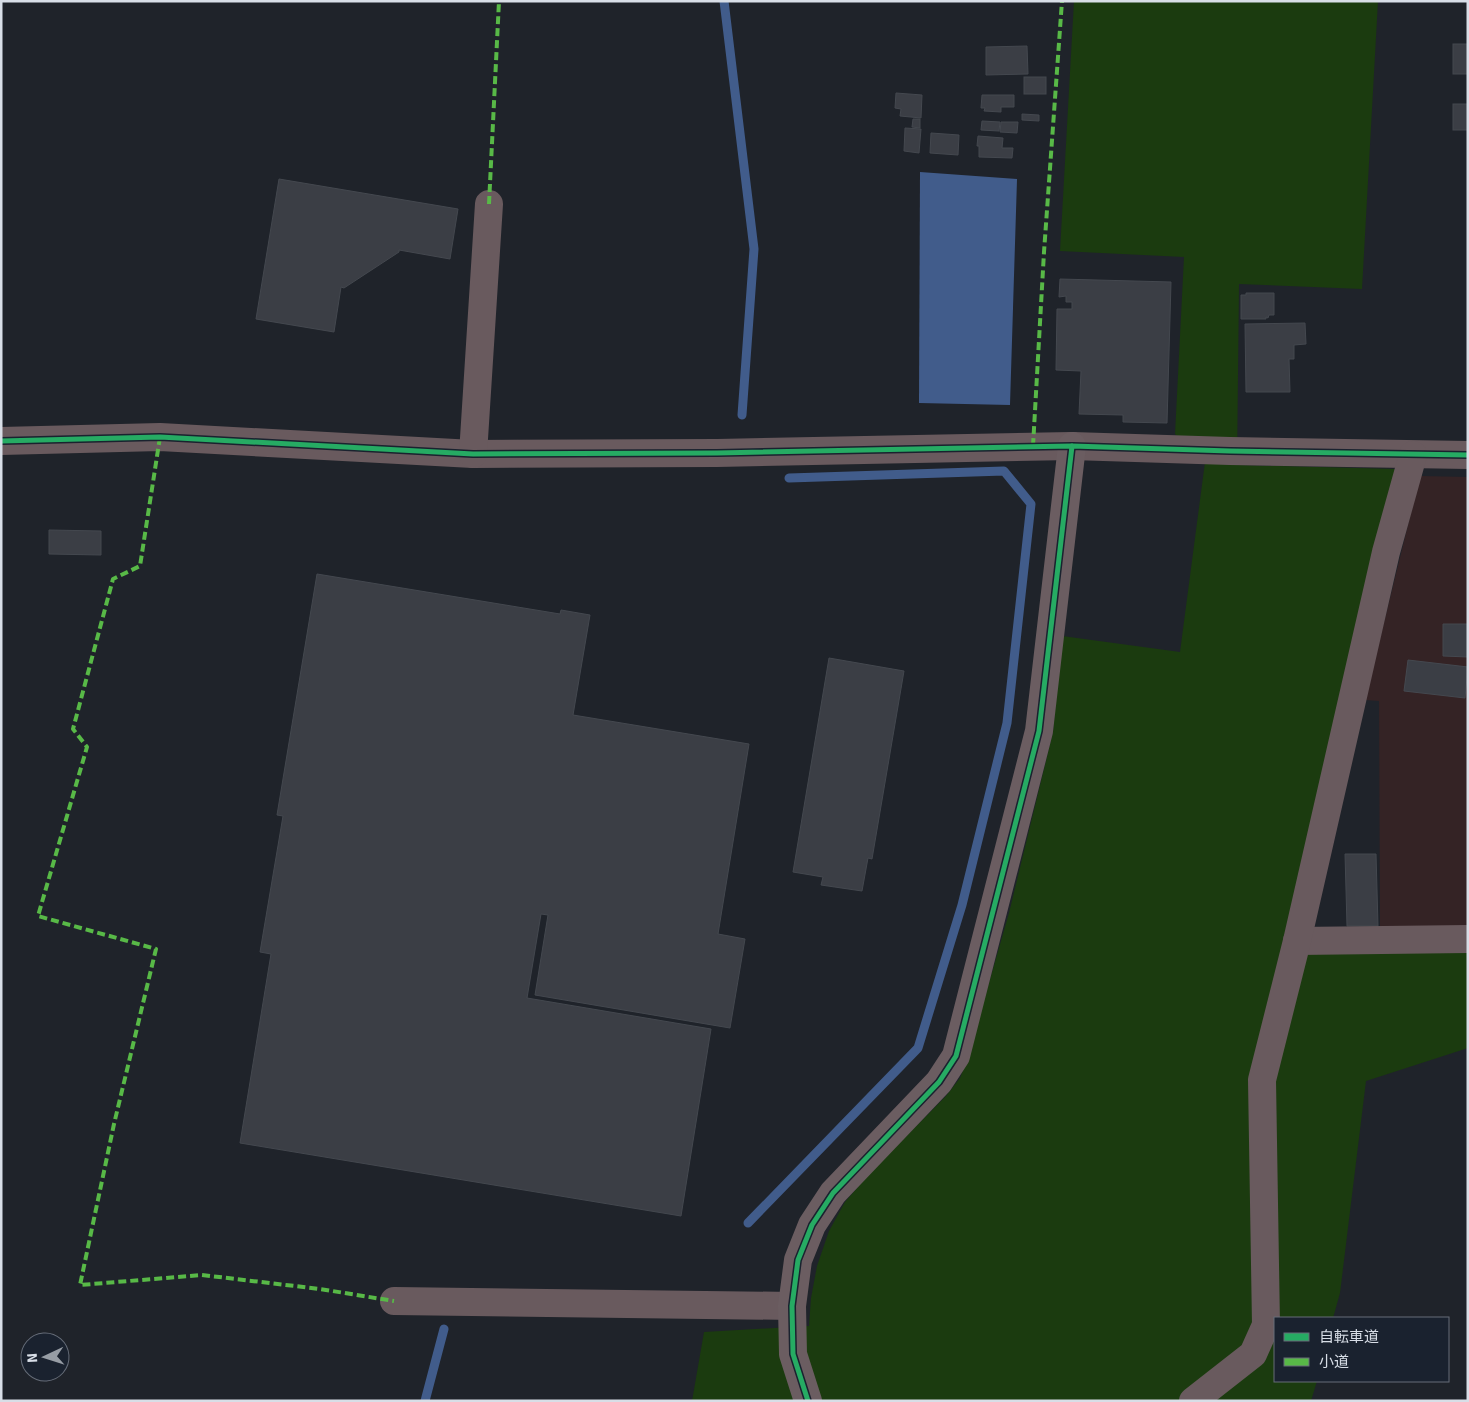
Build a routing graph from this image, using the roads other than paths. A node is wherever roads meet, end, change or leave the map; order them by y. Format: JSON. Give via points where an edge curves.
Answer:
{"nodes":[{"id":1,"x":489,"y":204,"type":"dead end"},
{"id":2,"x":1,"y":441,"type":"edge"},
{"id":3,"x":1072,"y":446,"type":"junction"},
{"id":4,"x":473,"y":454,"type":"junction"},
{"id":5,"x":1412,"y":455,"type":"junction"},
{"id":6,"x":1468,"y":455,"type":"edge"},
{"id":7,"x":1468,"y":940,"type":"edge"},
{"id":8,"x":1297,"y":941,"type":"junction"},
{"id":9,"x":394,"y":1301,"type":"dead end"},
{"id":10,"x":792,"y":1306,"type":"junction"},
{"id":11,"x":808,"y":1401,"type":"edge"},
{"id":12,"x":1193,"y":1401,"type":"edge"}],
"edges":[{"from":1,"to":4,"type":"street"},
{"from":2,"to":4,"type":"street","via":[[160,437]]},
{"from":3,"to":4,"type":"street"},
{"from":3,"to":5,"type":"street"},
{"from":3,"to":10,"type":"street","via":[[1039,731],[956,1056],[939,1082],[833,1193],[812,1225],[798,1260]]},
{"from":5,"to":6,"type":"street"},
{"from":5,"to":8,"type":"street","via":[[1386,552]]},
{"from":7,"to":8,"type":"street"},
{"from":8,"to":12,"type":"street","via":[[1262,1080],[1266,1326],[1253,1354]]},
{"from":9,"to":10,"type":"street"},
{"from":10,"to":11,"type":"street","via":[[793,1354]]}]}
